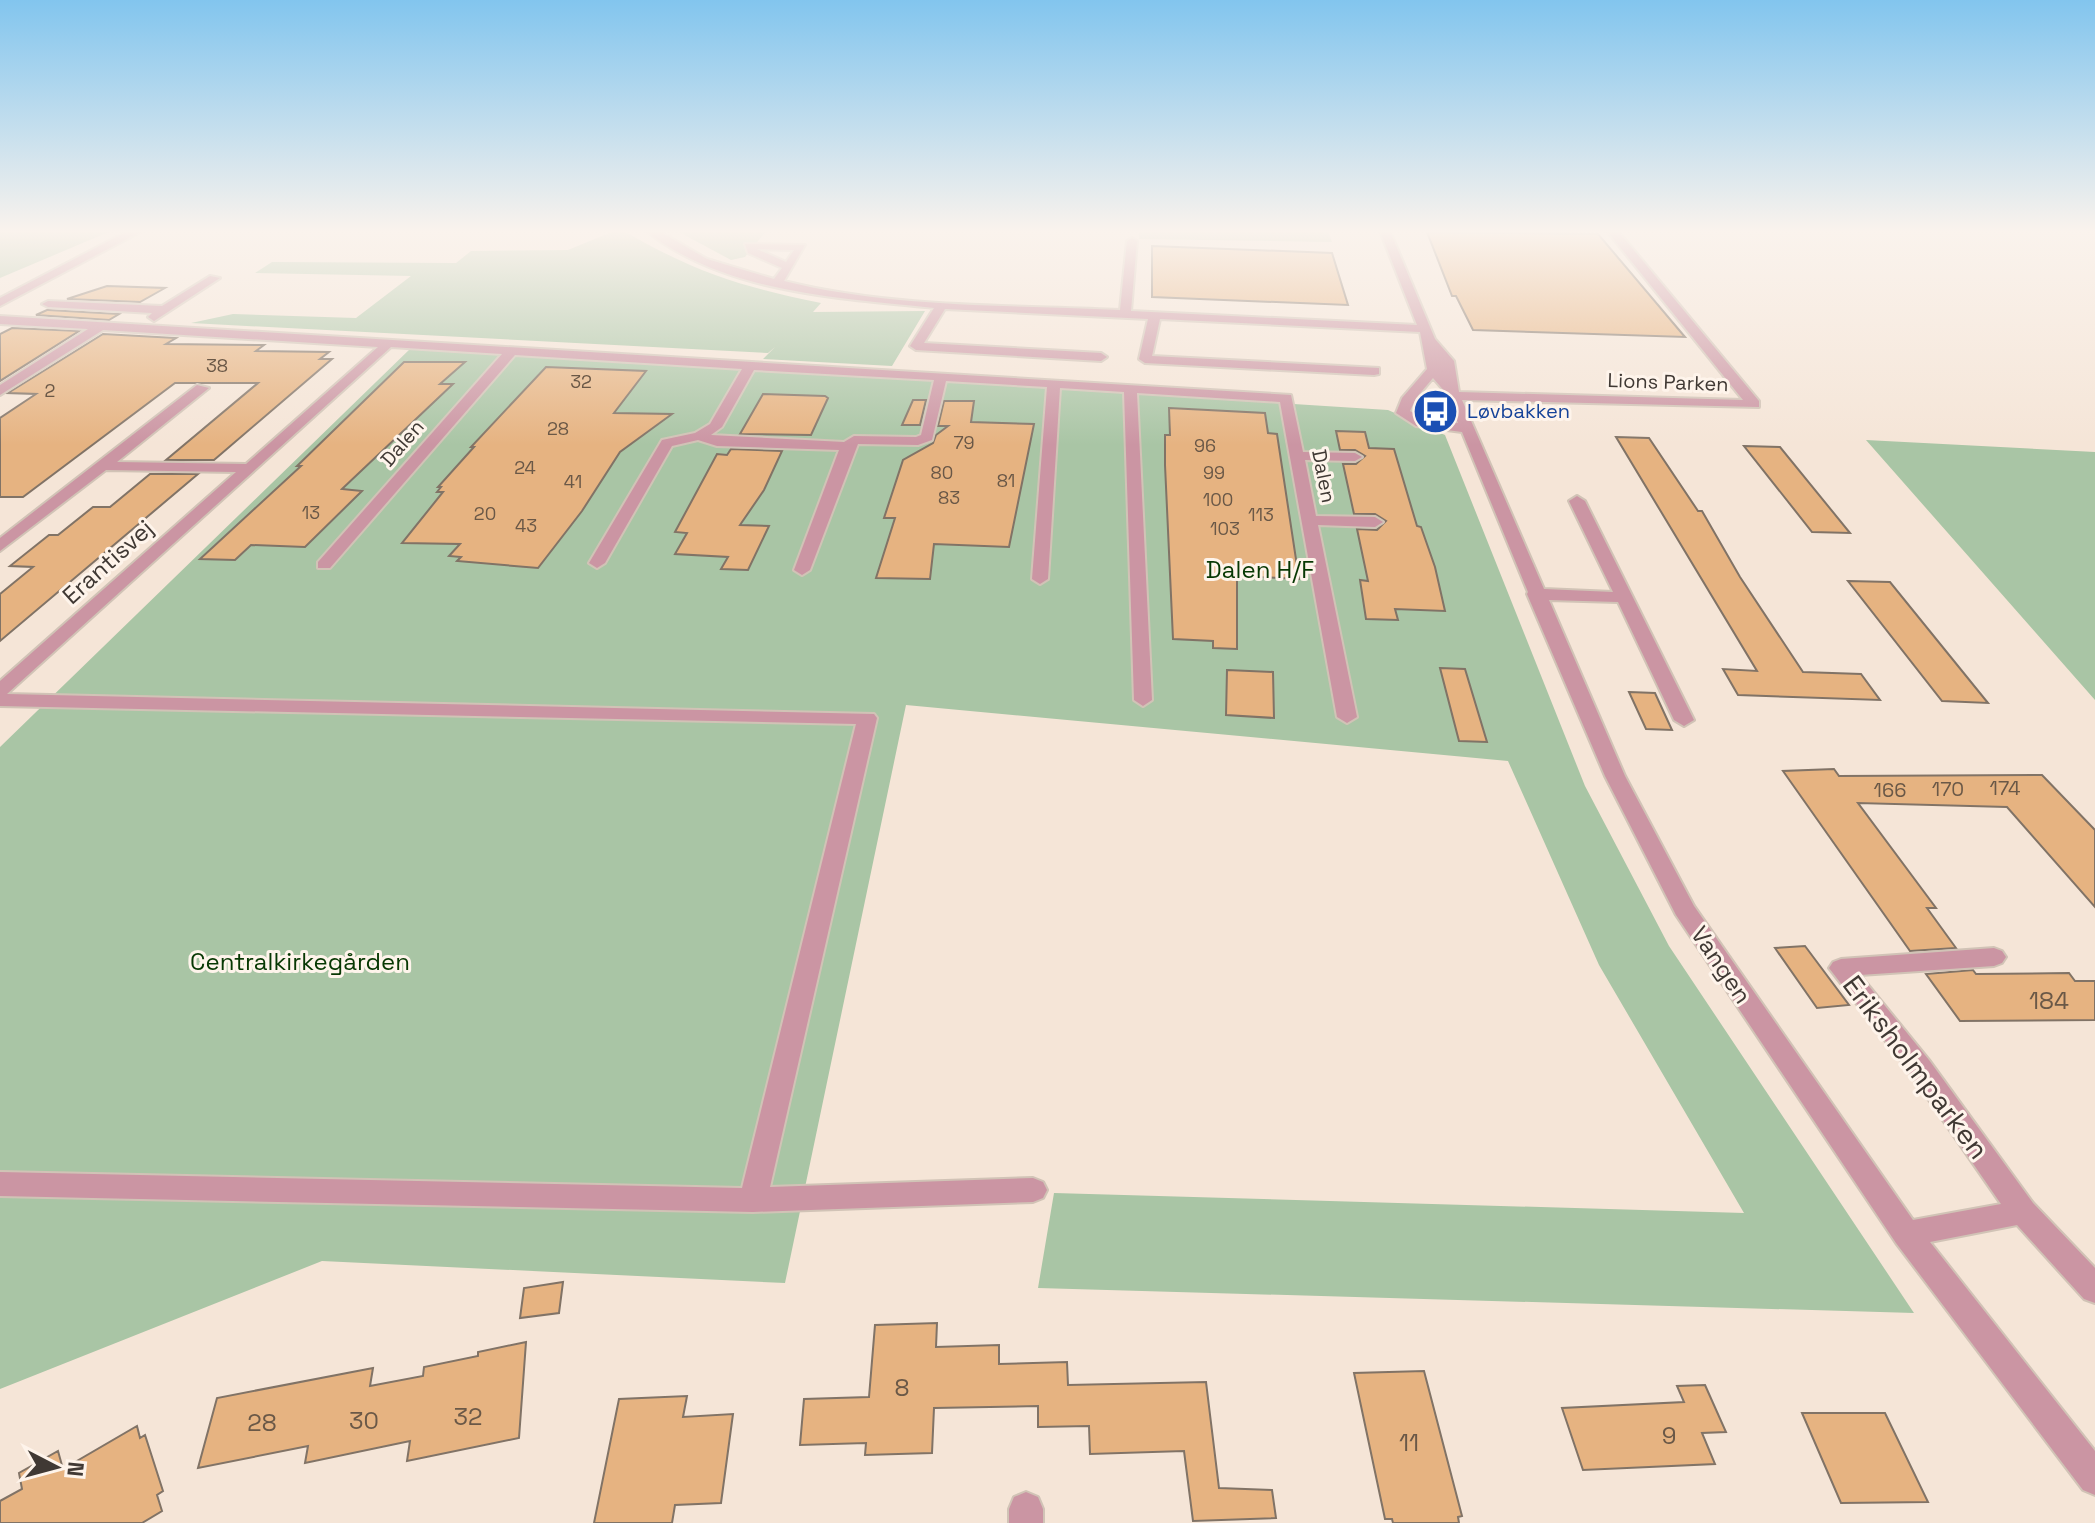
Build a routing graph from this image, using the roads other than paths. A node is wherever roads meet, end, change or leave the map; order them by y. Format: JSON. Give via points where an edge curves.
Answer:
{"nodes":[{"id":1,"x":177,"y":302,"type":"edge"},
{"id":2,"x":901,"y":302,"type":"edge"},
{"id":3,"x":1126,"y":302,"type":"edge"},
{"id":4,"x":1414,"y":302,"type":"edge"},
{"id":5,"x":1670,"y":302,"type":"edge"},
{"id":6,"x":48,"y":304,"type":"dead end"},
{"id":7,"x":941,"y":305,"type":"junction"},
{"id":8,"x":165,"y":310,"type":"junction"},
{"id":9,"x":1125,"y":314,"type":"junction"},
{"id":10,"x":1155,"y":316,"type":"junction"},
{"id":11,"x":0,"y":320,"type":"edge"},
{"id":12,"x":102,"y":325,"type":"junction"},
{"id":13,"x":138,"y":327,"type":"junction"},
{"id":14,"x":1427,"y":334,"type":"junction"},
{"id":15,"x":390,"y":342,"type":"junction"},
{"id":16,"x":513,"y":349,"type":"junction"},
{"id":17,"x":1101,"y":357,"type":"dead end"},
{"id":18,"x":750,"y":365,"type":"junction"},
{"id":19,"x":1433,"y":369,"type":"junction"},
{"id":20,"x":1374,"y":371,"type":"dead end"},
{"id":21,"x":941,"y":377,"type":"junction"},
{"id":22,"x":1054,"y":383,"type":"junction"},
{"id":23,"x":202,"y":388,"type":"dead end"},
{"id":24,"x":1130,"y":389,"type":"junction"},
{"id":25,"x":0,"y":391,"type":"edge"},
{"id":26,"x":1452,"y":394,"type":"junction"},
{"id":27,"x":1466,"y":428,"type":"junction"},
{"id":28,"x":699,"y":436,"type":"junction"},
{"id":29,"x":848,"y":446,"type":"junction"},
{"id":30,"x":1298,"y":456,"type":"junction"},
{"id":31,"x":1355,"y":457,"type":"dead end"},
{"id":32,"x":102,"y":466,"type":"junction"},
{"id":33,"x":248,"y":468,"type":"junction"},
{"id":34,"x":1577,"y":501,"type":"dead end"},
{"id":35,"x":1310,"y":520,"type":"junction"},
{"id":36,"x":1375,"y":522,"type":"dead end"},
{"id":37,"x":0,"y":546,"type":"edge"},
{"id":38,"x":597,"y":563,"type":"dead end"},
{"id":39,"x":324,"y":565,"type":"dead end"},
{"id":40,"x":802,"y":570,"type":"dead end"},
{"id":41,"x":1040,"y":579,"type":"dead end"},
{"id":42,"x":1535,"y":594,"type":"junction"},
{"id":43,"x":1621,"y":597,"type":"junction"},
{"id":44,"x":0,"y":691,"type":"edge"},
{"id":45,"x":0,"y":700,"type":"edge"},
{"id":46,"x":1143,"y":700,"type":"dead end"},
{"id":47,"x":1347,"y":717,"type":"dead end"},
{"id":48,"x":1684,"y":720,"type":"dead end"},
{"id":49,"x":1994,"y":957,"type":"dead end"},
{"id":50,"x":0,"y":1184,"type":"edge"},
{"id":51,"x":1033,"y":1190,"type":"dead end"},
{"id":52,"x":753,"y":1200,"type":"junction"},
{"id":53,"x":2023,"y":1212,"type":"junction"},
{"id":54,"x":1906,"y":1234,"type":"junction"},
{"id":55,"x":2095,"y":1289,"type":"edge"},
{"id":56,"x":2095,"y":1478,"type":"edge"}],
"edges":[{"from":1,"to":8,"type":"street"},
{"from":2,"to":7,"type":"street"},
{"from":3,"to":9,"type":"street"},
{"from":4,"to":14,"type":"street","name":"Vangen"},
{"from":5,"to":26,"type":"street","name":"Lions Parken","via":[[1754,404]]},
{"from":6,"to":8,"type":"street"},
{"from":7,"to":9,"type":"street"},
{"from":7,"to":17,"type":"street","via":[[916,346]]},
{"from":8,"to":13,"type":"street"},
{"from":9,"to":10,"type":"street"},
{"from":10,"to":14,"type":"street"},
{"from":10,"to":20,"type":"street","via":[[1145,359]]},
{"from":11,"to":12,"type":"street","name":"Dalen"},
{"from":12,"to":13,"type":"street","name":"Dalen"},
{"from":12,"to":25,"type":"street"},
{"from":13,"to":15,"type":"street","name":"Dalen"},
{"from":14,"to":19,"type":"street","name":"Vangen"},
{"from":14,"to":26,"type":"street","name":"Vangen","via":[[1448,361]]},
{"from":15,"to":16,"type":"street","name":"Dalen"},
{"from":15,"to":33,"type":"street","name":"Erantisvej"},
{"from":16,"to":18,"type":"street","name":"Dalen"},
{"from":16,"to":39,"type":"street","name":"Dalen"},
{"from":18,"to":21,"type":"street","name":"Dalen"},
{"from":18,"to":28,"type":"street","via":[[715,427]]},
{"from":19,"to":26,"type":"street","name":"Vangen"},
{"from":19,"to":27,"type":"street","via":[[1403,413],[1421,423]]},
{"from":21,"to":22,"type":"street","name":"Dalen"},
{"from":21,"to":29,"type":"street","via":[[927,437],[854,440]]},
{"from":22,"to":24,"type":"street","name":"Dalen"},
{"from":22,"to":41,"type":"street"},
{"from":23,"to":32,"type":"street"},
{"from":24,"to":30,"type":"street","name":"Dalen","via":[[1286,398]]},
{"from":24,"to":46,"type":"street"},
{"from":26,"to":27,"type":"street","name":"Vangen"},
{"from":27,"to":42,"type":"street","name":"Vangen"},
{"from":28,"to":29,"type":"street","via":[[717,442]]},
{"from":28,"to":38,"type":"street","via":[[667,443]]},
{"from":29,"to":40,"type":"street"},
{"from":30,"to":31,"type":"street"},
{"from":30,"to":35,"type":"street","name":"Dalen"},
{"from":32,"to":33,"type":"street"},
{"from":32,"to":37,"type":"street"},
{"from":33,"to":44,"type":"street","name":"Erantisvej"},
{"from":34,"to":43,"type":"street"},
{"from":35,"to":36,"type":"street"},
{"from":35,"to":47,"type":"street","name":"Dalen"},
{"from":42,"to":43,"type":"street"},
{"from":42,"to":54,"type":"street","name":"Vangen","via":[[1615,776],[1684,909]]},
{"from":43,"to":48,"type":"street"},
{"from":45,"to":52,"type":"street","via":[[867,718]]},
{"from":49,"to":53,"type":"street","name":"Eriksholmparken","via":[[1841,968],[1920,1067]]},
{"from":50,"to":52,"type":"street"},
{"from":51,"to":52,"type":"street"},
{"from":53,"to":54,"type":"street"},
{"from":53,"to":55,"type":"street","name":"Eriksholmparken"},
{"from":54,"to":56,"type":"street","name":"Vangen"}]}
